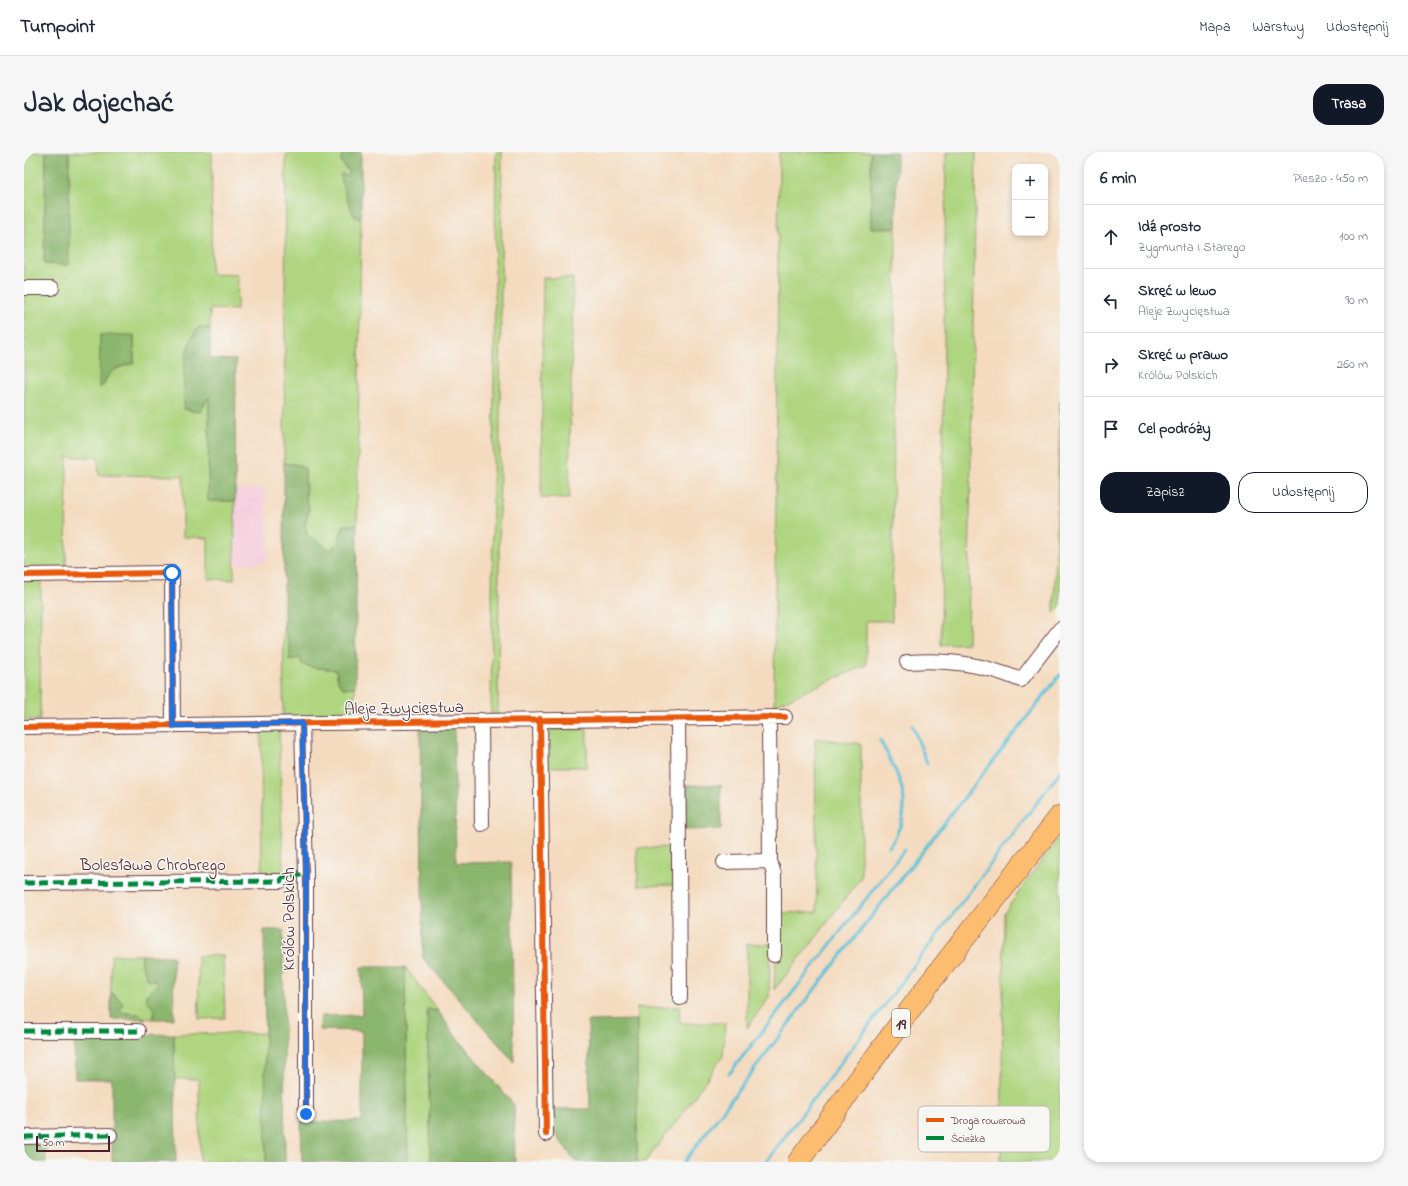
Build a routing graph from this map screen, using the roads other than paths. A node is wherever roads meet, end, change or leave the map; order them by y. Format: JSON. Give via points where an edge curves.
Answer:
{"nodes":[{"id":1,"x":24,"y":288,"type":"edge"},
{"id":2,"x":52,"y":288,"type":"dead end"},
{"id":3,"x":24,"y":575,"type":"edge"},
{"id":4,"x":1060,"y":629,"type":"edge"},
{"id":5,"x":907,"y":662,"type":"dead end"},
{"id":6,"x":769,"y":717,"type":"junction"},
{"id":7,"x":785,"y":717,"type":"dead end"},
{"id":8,"x":678,"y":718,"type":"junction"},
{"id":9,"x":540,"y":719,"type":"junction"},
{"id":10,"x":481,"y":720,"type":"junction"},
{"id":11,"x":302,"y":723,"type":"junction"},
{"id":12,"x":173,"y":726,"type":"junction"},
{"id":13,"x":24,"y":727,"type":"edge"},
{"id":14,"x":1060,"y":816,"type":"edge"},
{"id":15,"x":482,"y":824,"type":"dead end"},
{"id":16,"x":770,"y":861,"type":"junction"},
{"id":17,"x":724,"y":862,"type":"dead end"},
{"id":18,"x":282,"y":881,"type":"dead end"},
{"id":19,"x":24,"y":883,"type":"edge"},
{"id":20,"x":774,"y":955,"type":"dead end"},
{"id":21,"x":680,"y":998,"type":"dead end"},
{"id":22,"x":24,"y":1031,"type":"edge"},
{"id":23,"x":138,"y":1031,"type":"dead end"},
{"id":24,"x":306,"y":1114,"type":"dead end"},
{"id":25,"x":546,"y":1134,"type":"dead end"},
{"id":26,"x":110,"y":1135,"type":"dead end"},
{"id":27,"x":24,"y":1137,"type":"edge"},
{"id":28,"x":798,"y":1162,"type":"edge"}],
"edges":[{"from":1,"to":2,"type":"street"},
{"from":3,"to":12,"type":"street","via":[[172,573]]},
{"from":4,"to":5,"type":"street","via":[[1021,680],[987,668],[959,662]]},
{"from":6,"to":7,"type":"street","name":"Aleje Zwycięstwa"},
{"from":6,"to":8,"type":"street","name":"Aleje Zwycięstwa"},
{"from":6,"to":16,"type":"street"},
{"from":8,"to":9,"type":"street","name":"Aleje Zwycięstwa"},
{"from":8,"to":21,"type":"street"},
{"from":9,"to":10,"type":"street","name":"Aleje Zwycięstwa"},
{"from":9,"to":25,"type":"street"},
{"from":10,"to":11,"type":"street","name":"Aleje Zwycięstwa"},
{"from":10,"to":15,"type":"street"},
{"from":11,"to":12,"type":"street","name":"Aleje Zwycięstwa"},
{"from":11,"to":24,"type":"street","name":"Królów Polskich","via":[[306,874]]},
{"from":12,"to":13,"type":"street","name":"Aleje Zwycięstwa"},
{"from":14,"to":28,"type":"highway","number":"19","via":[[929,984]]},
{"from":16,"to":17,"type":"street"},
{"from":16,"to":20,"type":"street","via":[[774,874]]},
{"from":18,"to":19,"type":"street","name":"Bolesława Chrobrego"},
{"from":22,"to":23,"type":"street"},
{"from":26,"to":27,"type":"street"}]}
